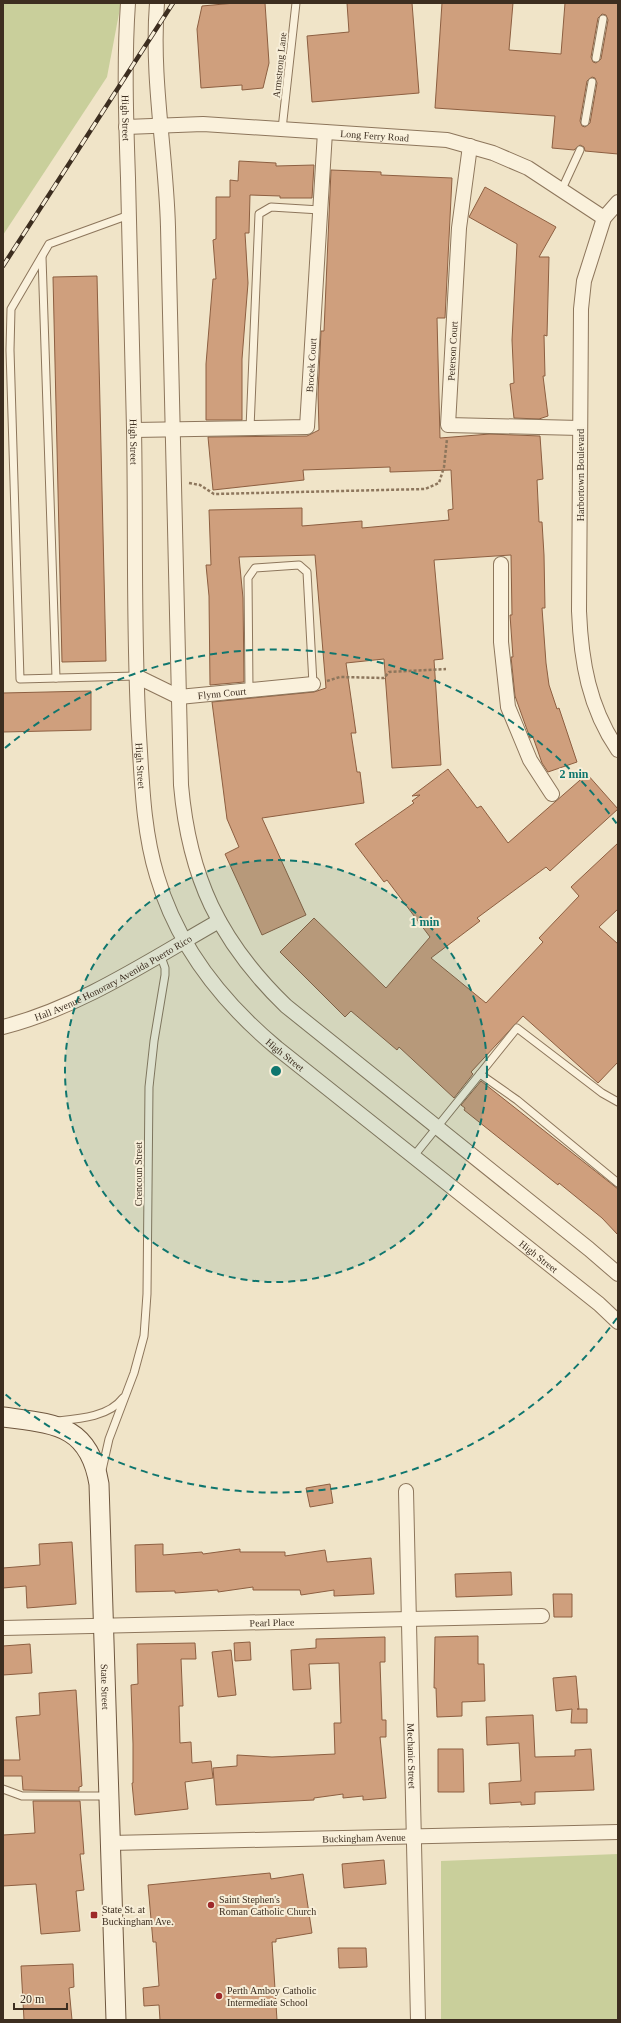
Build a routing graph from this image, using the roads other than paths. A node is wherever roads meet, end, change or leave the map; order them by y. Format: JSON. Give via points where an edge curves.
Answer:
{"nodes":[{"id":1,"x":128,"y":3,"type":"edge"},
{"id":2,"x":157,"y":3,"type":"edge"},
{"id":3,"x":296,"y":3,"type":"edge"},
{"id":4,"x":603,"y":19,"type":"dead end"},
{"id":5,"x":596,"y":58,"type":"dead end"},
{"id":6,"x":592,"y":82,"type":"dead end"},
{"id":7,"x":585,"y":122,"type":"dead end"},
{"id":8,"x":161,"y":125,"type":"junction"},
{"id":9,"x":126,"y":127,"type":"junction"},
{"id":10,"x":282,"y":129,"type":"junction"},
{"id":11,"x":325,"y":132,"type":"junction"},
{"id":12,"x":470,"y":146,"type":"junction"},
{"id":13,"x":580,"y":150,"type":"dead end"},
{"id":14,"x":562,"y":189,"type":"junction"},
{"id":15,"x":618,"y":202,"type":"edge"},
{"id":16,"x":320,"y":210,"type":"junction"},
{"id":17,"x":128,"y":215,"type":"junction"},
{"id":18,"x":604,"y":218,"type":"junction"},
{"id":19,"x":42,"y":256,"type":"junction"},
{"id":20,"x":250,"y":428,"type":"junction"},
{"id":21,"x":580,"y":428,"type":"junction"},
{"id":22,"x":134,"y":430,"type":"junction"},
{"id":23,"x":173,"y":430,"type":"junction"},
{"id":24,"x":501,"y":564,"type":"dead end"},
{"id":25,"x":136,"y":676,"type":"junction"},
{"id":26,"x":56,"y":678,"type":"junction"},
{"id":27,"x":313,"y":684,"type":"joint"},
{"id":28,"x":249,"y":690,"type":"junction"},
{"id":29,"x":179,"y":697,"type":"junction"},
{"id":30,"x":618,"y":750,"type":"edge"},
{"id":31,"x":552,"y":794,"type":"dead end"},
{"id":32,"x":219,"y":921,"type":"junction"},
{"id":33,"x":185,"y":940,"type":"junction"},
{"id":34,"x":160,"y":954,"type":"junction"},
{"id":35,"x":3,"y":1027,"type":"edge"},
{"id":36,"x":480,"y":1074,"type":"junction"},
{"id":37,"x":618,"y":1102,"type":"edge"},
{"id":38,"x":436,"y":1128,"type":"junction"},
{"id":39,"x":413,"y":1157,"type":"junction"},
{"id":40,"x":618,"y":1183,"type":"edge"},
{"id":41,"x":618,"y":1274,"type":"edge"},
{"id":42,"x":618,"y":1322,"type":"edge"},
{"id":43,"x":127,"y":1393,"type":"junction"},
{"id":44,"x":3,"y":1417,"type":"edge"},
{"id":45,"x":35,"y":1422,"type":"junction"},
{"id":46,"x":99,"y":1484,"type":"junction"},
{"id":47,"x":406,"y":1491,"type":"dead end"},
{"id":48,"x":542,"y":1616,"type":"dead end"},
{"id":49,"x":409,"y":1619,"type":"junction"},
{"id":50,"x":103,"y":1626,"type":"junction"},
{"id":51,"x":3,"y":1628,"type":"edge"},
{"id":52,"x":3,"y":1789,"type":"edge"},
{"id":53,"x":108,"y":1796,"type":"junction"},
{"id":54,"x":618,"y":1832,"type":"edge"},
{"id":55,"x":414,"y":1836,"type":"junction"},
{"id":56,"x":110,"y":1843,"type":"junction"},
{"id":57,"x":116,"y":2020,"type":"edge"},
{"id":58,"x":418,"y":2020,"type":"edge"}],
"edges":[{"from":1,"to":9,"type":"street","name":"High Street"},
{"from":2,"to":8,"type":"street","via":[[155,49]]},
{"from":3,"to":10,"type":"lane","name":"Armstrong Lane"},
{"from":4,"to":5,"type":"lane"},
{"from":6,"to":7,"type":"lane"},
{"from":8,"to":9,"type":"street","name":"Long Ferry Road"},
{"from":8,"to":10,"type":"street","name":"Long Ferry Road","via":[[203,124]]},
{"from":8,"to":23,"type":"street","via":[[168,224]]},
{"from":9,"to":17,"type":"street","name":"High Street"},
{"from":10,"to":11,"type":"street","name":"Long Ferry Road"},
{"from":11,"to":12,"type":"street","name":"Long Ferry Road","via":[[427,138]]},
{"from":11,"to":16,"type":"street","name":"Brocek Court"},
{"from":12,"to":14,"type":"street","name":"Long Ferry Road","via":[[528,168]]},
{"from":12,"to":21,"type":"street","name":"Peterson Court","via":[[459,228],[448,425]]},
{"from":13,"to":14,"type":"lane"},
{"from":14,"to":18,"type":"street","name":"Long Ferry Road"},
{"from":15,"to":18,"type":"street","name":"Harbortown Boulevard"},
{"from":16,"to":20,"type":"street","name":"Brocek Court","via":[[307,427]]},
{"from":16,"to":20,"type":"lane","via":[[271,207],[259,214]]},
{"from":17,"to":19,"type":"lane","via":[[49,244]]},
{"from":17,"to":22,"type":"street","name":"High Street"},
{"from":18,"to":21,"type":"street","name":"Harbortown Boulevard","via":[[584,281],[581,309]]},
{"from":19,"to":26,"type":"lane"},
{"from":19,"to":26,"type":"lane","via":[[11,309],[20,680]]},
{"from":20,"to":23,"type":"street","name":"Brocek Court"},
{"from":21,"to":30,"type":"street","name":"Harbortown Boulevard","via":[[580,647],[590,694]]},
{"from":22,"to":23,"type":"street","name":"Brocek Court"},
{"from":22,"to":25,"type":"street","name":"High Street"},
{"from":23,"to":29,"type":"street"},
{"from":24,"to":31,"type":"street","via":[[501,642],[508,707],[530,760]]},
{"from":25,"to":26,"type":"lane"},
{"from":25,"to":29,"type":"street"},
{"from":25,"to":33,"type":"street","name":"High Street","via":[[143,799],[149,843],[163,892]]},
{"from":27,"to":28,"type":"street","name":"Flynn Court"},
{"from":27,"to":28,"type":"lane","via":[[307,572],[299,565],[255,568],[248,578]]},
{"from":28,"to":29,"type":"street","name":"Flynn Court"},
{"from":29,"to":32,"type":"street","via":[[181,785],[187,836],[199,878]]},
{"from":32,"to":33,"type":"street","name":"Hall Avenue Honorary Avenida Puerto Rico"},
{"from":32,"to":38,"type":"street","via":[[252,970],[286,1006]]},
{"from":33,"to":34,"type":"street","name":"Hall Avenue Honorary Avenida Puerto Rico"},
{"from":33,"to":39,"type":"street","name":"High Street","via":[[210,980],[245,1021]]},
{"from":34,"to":35,"type":"street","name":"Hall Avenue Honorary Avenida Puerto Rico","via":[[71,1003]]},
{"from":34,"to":43,"type":"lane","name":"Crencoun Street","via":[[165,975],[149,1087],[146,1315],[140,1355]]},
{"from":36,"to":37,"type":"lane","via":[[517,1028],[602,1093]]},
{"from":36,"to":38,"type":"lane"},
{"from":36,"to":40,"type":"lane","via":[[517,1100]]},
{"from":38,"to":39,"type":"lane"},
{"from":38,"to":41,"type":"street","via":[[589,1248]]},
{"from":39,"to":42,"type":"street","name":"High Street","via":[[599,1304]]},
{"from":43,"to":45,"type":"lane","name":"Crencoun Street","via":[[115,1406],[100,1413]]},
{"from":43,"to":46,"type":"lane","name":"Crencoun Street","via":[[105,1453]]},
{"from":44,"to":45,"type":"street","name":"State Street"},
{"from":45,"to":46,"type":"street","name":"State Street","via":[[60,1428],[81,1440],[93,1458]]},
{"from":46,"to":50,"type":"street","name":"State Street"},
{"from":47,"to":49,"type":"street","name":"Mechanic Street"},
{"from":48,"to":49,"type":"street","name":"Pearl Place"},
{"from":49,"to":50,"type":"street","name":"Pearl Place"},
{"from":49,"to":55,"type":"street","name":"Mechanic Street"},
{"from":50,"to":51,"type":"street","name":"Pearl Place"},
{"from":50,"to":53,"type":"street","name":"State Street"},
{"from":52,"to":53,"type":"lane","via":[[22,1796]]},
{"from":53,"to":56,"type":"street","name":"State Street"},
{"from":54,"to":55,"type":"street","name":"Buckingham Avenue"},
{"from":55,"to":56,"type":"street","name":"Buckingham Avenue"},
{"from":55,"to":58,"type":"street","name":"Mechanic Street"},
{"from":56,"to":57,"type":"street","name":"State Street"}]}
